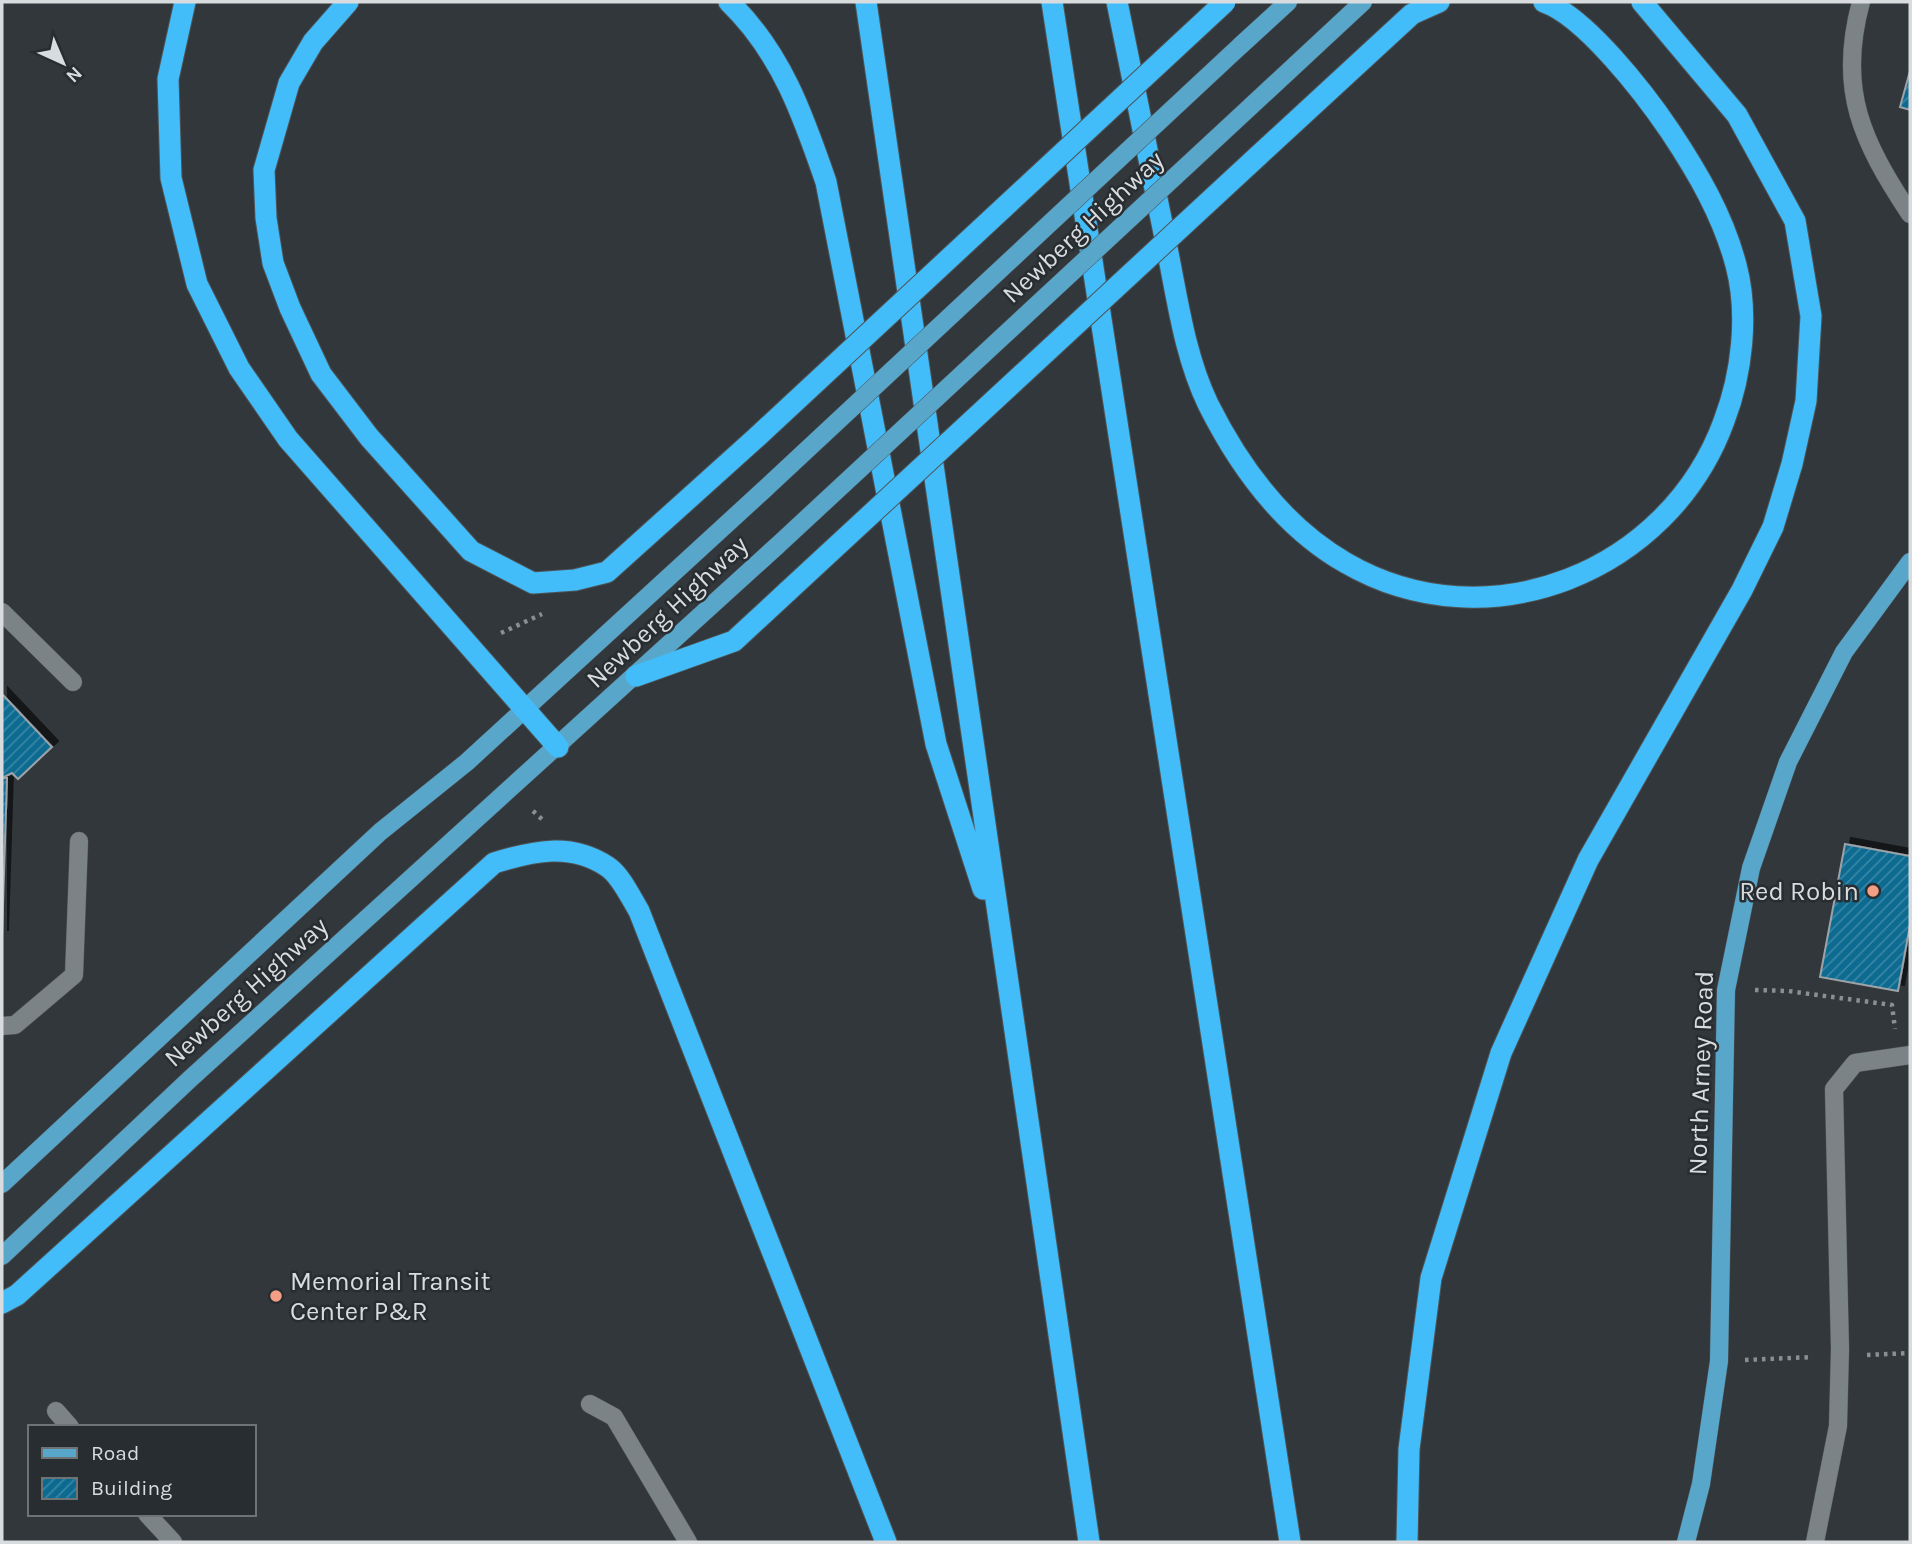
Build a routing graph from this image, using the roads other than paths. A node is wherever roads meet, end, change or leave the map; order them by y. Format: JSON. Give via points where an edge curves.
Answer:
{"nodes":[{"id":1,"x":185,"y":2,"type":"edge"},
{"id":2,"x":348,"y":2,"type":"edge"},
{"id":3,"x":729,"y":2,"type":"edge"},
{"id":4,"x":866,"y":2,"type":"edge"},
{"id":5,"x":1052,"y":2,"type":"edge"},
{"id":6,"x":1117,"y":2,"type":"edge"},
{"id":7,"x":1225,"y":2,"type":"edge"},
{"id":8,"x":1288,"y":2,"type":"edge"},
{"id":9,"x":1363,"y":2,"type":"edge"},
{"id":10,"x":1439,"y":2,"type":"edge"},
{"id":11,"x":1544,"y":2,"type":"edge"},
{"id":12,"x":1861,"y":2,"type":"edge"},
{"id":13,"x":1644,"y":3,"type":"edge"},
{"id":14,"x":1910,"y":214,"type":"edge"},
{"id":15,"x":1910,"y":562,"type":"edge"},
{"id":16,"x":2,"y":612,"type":"edge"},
{"id":17,"x":636,"y":676,"type":"junction"},
{"id":18,"x":73,"y":682,"type":"dead end"},
{"id":19,"x":522,"y":709,"type":"junction"},
{"id":20,"x":558,"y":747,"type":"junction"},
{"id":21,"x":79,"y":841,"type":"dead end"},
{"id":22,"x":1000,"y":943,"type":"junction"},
{"id":23,"x":2,"y":1026,"type":"edge"},
{"id":24,"x":1904,"y":1056,"type":"edge"},
{"id":25,"x":2,"y":1184,"type":"edge"},
{"id":26,"x":2,"y":1256,"type":"edge"},
{"id":27,"x":2,"y":1303,"type":"edge"},
{"id":28,"x":590,"y":1404,"type":"dead end"},
{"id":29,"x":56,"y":1411,"type":"dead end"},
{"id":30,"x":68,"y":1425,"type":"edge"},
{"id":31,"x":149,"y":1516,"type":"edge"},
{"id":32,"x":173,"y":1542,"type":"edge"},
{"id":33,"x":688,"y":1542,"type":"edge"},
{"id":34,"x":886,"y":1542,"type":"edge"},
{"id":35,"x":1089,"y":1542,"type":"edge"},
{"id":36,"x":1290,"y":1542,"type":"edge"},
{"id":37,"x":1407,"y":1542,"type":"edge"},
{"id":38,"x":1686,"y":1542,"type":"edge"},
{"id":39,"x":1815,"y":1542,"type":"edge"}],
"edges":[{"from":1,"to":19,"type":"highway","via":[[168,79],[171,178],[197,284],[239,368],[288,439]]},
{"from":2,"to":7,"type":"highway","bridge":true,"via":[[313,42],[289,83],[273,130],[264,170],[273,263],[321,374],[369,437],[471,551],[533,583],[607,572]]},
{"from":3,"to":22,"type":"highway","via":[[778,62],[802,111],[826,181],[936,744]]},
{"from":4,"to":22,"type":"highway"},
{"from":5,"to":36,"type":"highway"},
{"from":6,"to":11,"type":"highway","via":[[1184,332],[1206,400],[1230,444],[1259,489],[1292,524],[1347,563],[1399,585],[1496,598],[1577,576],[1651,532],[1688,492],[1714,450],[1737,388],[1742,318],[1737,268],[1720,217],[1697,170],[1665,123],[1585,26]]},
{"from":8,"to":19,"type":"main road","name":"Newberg Highway","bridge":true},
{"from":9,"to":17,"type":"main road","name":"Newberg Highway","bridge":true},
{"from":10,"to":17,"type":"highway","bridge":true,"via":[[1412,15],[734,641]]},
{"from":12,"to":14,"type":"lane","via":[[1851,86],[1870,151]]},
{"from":13,"to":37,"type":"highway","via":[[1737,115],[1795,221],[1811,316],[1806,401],[1773,527],[1588,860],[1501,1053],[1431,1278],[1409,1449]]},
{"from":15,"to":38,"type":"main road","name":"North Arney Road","via":[[1844,652],[1788,762],[1751,868],[1726,990],[1720,1361],[1701,1484]]},
{"from":16,"to":18,"type":"lane"},
{"from":17,"to":20,"type":"main road","name":"Newberg Highway"},
{"from":19,"to":20,"type":"highway"},
{"from":19,"to":25,"type":"main road","name":"Newberg Highway","via":[[467,762],[380,832]]},
{"from":20,"to":26,"type":"main road","name":"Newberg Highway","via":[[190,1079]]},
{"from":21,"to":23,"type":"lane","via":[[74,975],[15,1025]]},
{"from":22,"to":35,"type":"highway"},
{"from":24,"to":39,"type":"lane","via":[[1855,1063],[1834,1089],[1838,1426]]},
{"from":27,"to":34,"type":"highway","via":[[17,1295],[494,863],[538,850],[577,853],[610,868],[639,911]]},
{"from":28,"to":33,"type":"lane","via":[[614,1417]]},
{"from":29,"to":30,"type":"lane"},
{"from":31,"to":32,"type":"lane"}]}
